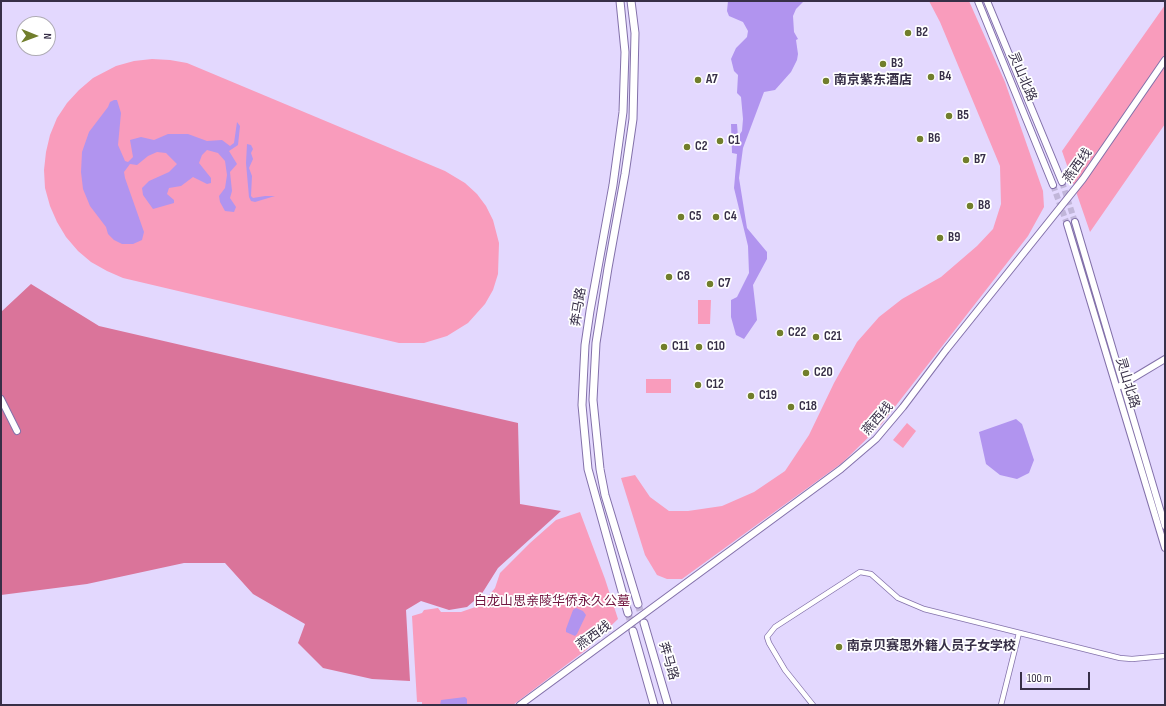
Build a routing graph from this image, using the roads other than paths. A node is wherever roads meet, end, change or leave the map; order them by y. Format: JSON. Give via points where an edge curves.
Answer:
{"nodes":[{"id":1,"x":620,"y":1,"type":"edge"},
{"id":2,"x":631,"y":1,"type":"edge"},
{"id":3,"x":978,"y":1,"type":"edge"},
{"id":4,"x":987,"y":1,"type":"edge"},
{"id":5,"x":1165,"y":60,"type":"edge"},
{"id":6,"x":1062,"y":182,"type":"tunnel mouth"},
{"id":7,"x":1053,"y":185,"type":"tunnel mouth"},
{"id":8,"x":1075,"y":222,"type":"tunnel mouth"},
{"id":9,"x":1067,"y":224,"type":"tunnel mouth"},
{"id":10,"x":1165,"y":359,"type":"edge"},
{"id":11,"x":1124,"y":384,"type":"junction"},
{"id":12,"x":1116,"y":387,"type":"junction"},
{"id":13,"x":1,"y":399,"type":"edge"},
{"id":14,"x":17,"y":431,"type":"dead end"},
{"id":15,"x":1165,"y":526,"type":"edge"},
{"id":16,"x":1165,"y":548,"type":"edge"},
{"id":17,"x":638,"y":604,"type":"tunnel mouth"},
{"id":18,"x":628,"y":613,"type":"tunnel mouth"},
{"id":19,"x":644,"y":623,"type":"tunnel mouth"},
{"id":20,"x":633,"y":631,"type":"tunnel mouth"},
{"id":21,"x":1019,"y":633,"type":"junction"},
{"id":22,"x":1165,"y":656,"type":"edge"},
{"id":23,"x":520,"y":705,"type":"edge"},
{"id":24,"x":654,"y":705,"type":"edge"},
{"id":25,"x":668,"y":705,"type":"edge"},
{"id":26,"x":813,"y":705,"type":"edge"},
{"id":27,"x":1002,"y":705,"type":"edge"}],
"edges":[{"from":1,"to":18,"type":"main road","name":"奔马路","via":[[625,52],[623,112],[585,345],[582,405],[588,469]]},
{"from":2,"to":17,"type":"main road","name":"奔马路","via":[[635,33],[633,119],[596,343],[593,400],[598,456],[605,495]]},
{"from":3,"to":7,"type":"street","name":"灵山北路"},
{"from":4,"to":6,"type":"street","name":"灵山北路"},
{"from":5,"to":23,"type":"street","name":"燕西线","via":[[1083,179],[876,439],[841,469]]},
{"from":8,"to":11,"type":"street","name":"灵山北路"},
{"from":9,"to":12,"type":"street","name":"灵山北路"},
{"from":10,"to":11,"type":"street"},
{"from":11,"to":12,"type":"street"},
{"from":11,"to":15,"type":"street","name":"灵山北路"},
{"from":12,"to":16,"type":"street","name":"灵山北路"},
{"from":13,"to":14,"type":"street"},
{"from":19,"to":25,"type":"main road","name":"奔马路"},
{"from":20,"to":24,"type":"main road","name":"奔马路"},
{"from":21,"to":22,"type":"street","via":[[1120,658]]},
{"from":21,"to":26,"type":"street","via":[[912,605],[887,590],[871,574],[854,574],[775,627],[767,637],[785,670]]},
{"from":21,"to":27,"type":"street"}]}
